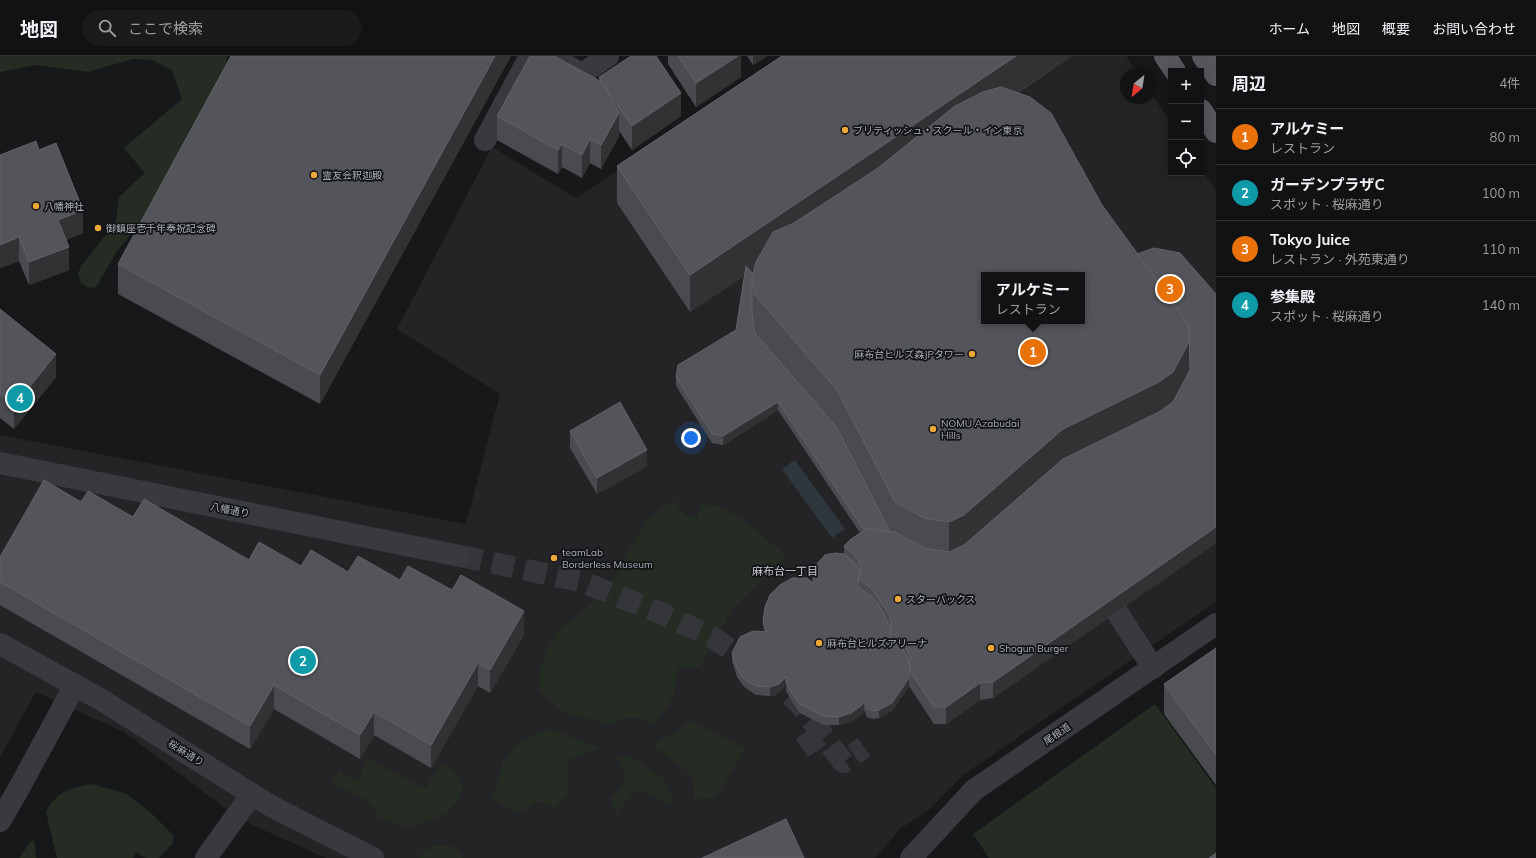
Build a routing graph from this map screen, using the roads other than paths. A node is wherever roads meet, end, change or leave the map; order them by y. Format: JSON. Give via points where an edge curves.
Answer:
{"nodes":[{"id":1,"x":530,"y":56,"type":"edge"},
{"id":2,"x":550,"y":56,"type":"edge"},
{"id":3,"x":608,"y":56,"type":"edge"},
{"id":4,"x":1165,"y":56,"type":"edge"},
{"id":5,"x":1203,"y":56,"type":"edge"},
{"id":6,"x":1173,"y":68,"type":"edge"},
{"id":7,"x":1216,"y":75,"type":"edge"},
{"id":8,"x":1204,"y":114,"type":"edge"},
{"id":9,"x":1216,"y":132,"type":"edge"},
{"id":10,"x":485,"y":140,"type":"dead end"},
{"id":11,"x":0,"y":463,"type":"edge"},
{"id":12,"x":460,"y":556,"type":"tunnel mouth"},
{"id":13,"x":1117,"y":612,"type":"edge"},
{"id":14,"x":1216,"y":624,"type":"edge"},
{"id":15,"x":0,"y":644,"type":"edge"},
{"id":16,"x":1153,"y":668,"type":"junction"},
{"id":17,"x":75,"y":685,"type":"junction"},
{"id":18,"x":252,"y":794,"type":"junction"},
{"id":19,"x":0,"y":821,"type":"edge"},
{"id":20,"x":206,"y":858,"type":"edge"},
{"id":21,"x":373,"y":858,"type":"edge"},
{"id":22,"x":911,"y":858,"type":"edge"}],
"edges":[{"from":1,"to":10,"type":"street"},
{"from":2,"to":3,"type":"street","via":[[582,74]]},
{"from":4,"to":6,"type":"main road"},
{"from":5,"to":7,"type":"main road"},
{"from":8,"to":9,"type":"main road"},
{"from":11,"to":12,"type":"street","name":"八幡通り"},
{"from":13,"to":16,"type":"street"},
{"from":14,"to":16,"type":"street","name":"尾根道"},
{"from":15,"to":17,"type":"street","name":"桜麻通り"},
{"from":16,"to":22,"type":"street","name":"尾根道","via":[[974,790]]},
{"from":17,"to":18,"type":"street","name":"桜麻通り"},
{"from":17,"to":19,"type":"street"},
{"from":18,"to":20,"type":"street"},
{"from":18,"to":21,"type":"street","name":"桜麻通り"}]}
